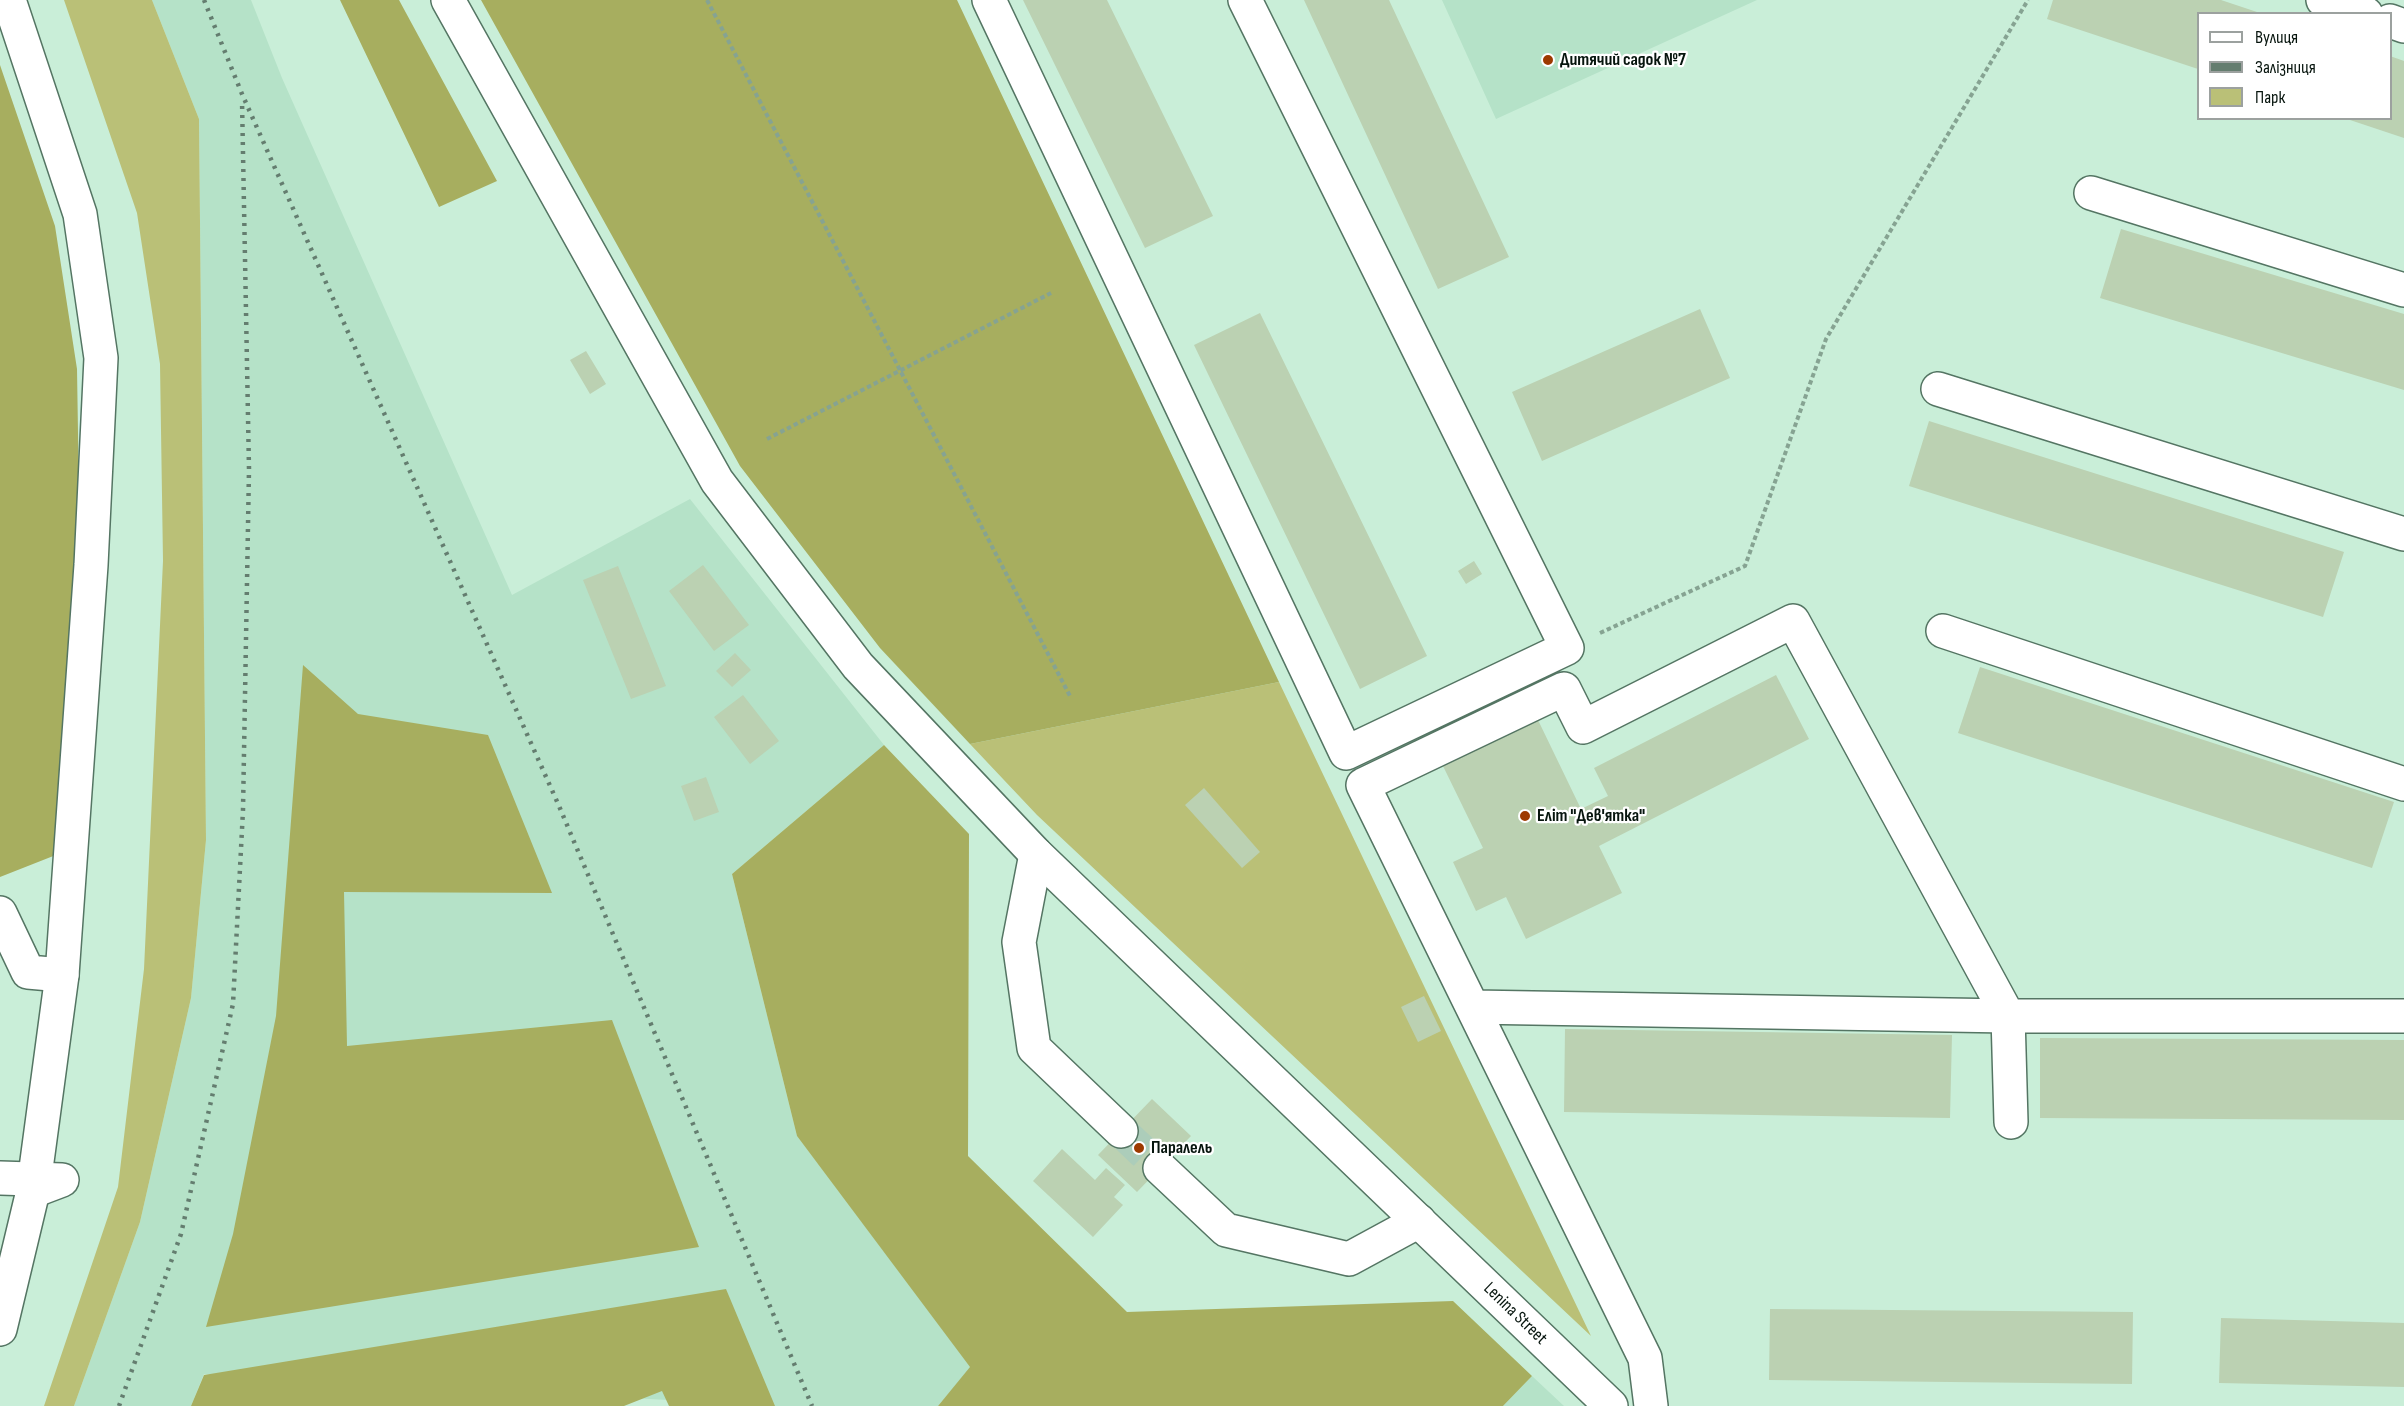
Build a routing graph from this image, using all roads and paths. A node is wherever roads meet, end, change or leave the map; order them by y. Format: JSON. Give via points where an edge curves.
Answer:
{"nodes":[{"id":1,"x":9,"y":0,"type":"edge"},
{"id":2,"x":448,"y":0,"type":"edge"},
{"id":3,"x":707,"y":0,"type":"edge"},
{"id":4,"x":989,"y":0,"type":"edge"},
{"id":5,"x":1245,"y":0,"type":"edge"},
{"id":6,"x":2028,"y":0,"type":"edge"},
{"id":7,"x":2323,"y":0,"type":"edge"},
{"id":8,"x":2360,"y":12,"type":"edge"},
{"id":9,"x":2091,"y":193,"type":"dead end"},
{"id":10,"x":2404,"y":290,"type":"edge"},
{"id":11,"x":1051,"y":293,"type":"dead end"},
{"id":12,"x":900,"y":370,"type":"junction"},
{"id":13,"x":1938,"y":389,"type":"dead end"},
{"id":14,"x":767,"y":439,"type":"dead end"},
{"id":15,"x":2404,"y":534,"type":"edge"},
{"id":16,"x":1943,"y":631,"type":"dead end"},
{"id":17,"x":1567,"y":648,"type":"junction"},
{"id":18,"x":1071,"y":698,"type":"dead end"},
{"id":19,"x":2404,"y":784,"type":"edge"},
{"id":20,"x":1036,"y":854,"type":"junction"},
{"id":21,"x":0,"y":913,"type":"edge"},
{"id":22,"x":14,"y":973,"type":"edge"},
{"id":23,"x":62,"y":975,"type":"junction"},
{"id":24,"x":1473,"y":1007,"type":"junction"},
{"id":25,"x":2008,"y":1016,"type":"junction"},
{"id":26,"x":2404,"y":1016,"type":"edge"},
{"id":27,"x":2011,"y":1122,"type":"dead end"},
{"id":28,"x":1121,"y":1131,"type":"tunnel mouth"},
{"id":29,"x":1160,"y":1168,"type":"tunnel mouth"},
{"id":30,"x":0,"y":1178,"type":"edge"},
{"id":31,"x":33,"y":1191,"type":"junction"},
{"id":32,"x":1419,"y":1221,"type":"junction"},
{"id":33,"x":0,"y":1329,"type":"edge"},
{"id":34,"x":1611,"y":1406,"type":"edge"},
{"id":35,"x":1650,"y":1406,"type":"edge"}],
"edges":[{"from":1,"to":23,"type":"main road","via":[[80,214],[101,358],[91,565]]},
{"from":2,"to":20,"type":"main road","name":"Lenina Street","via":[[717,482],[858,666]]},
{"from":3,"to":12,"type":"path"},
{"from":4,"to":17,"type":"main road","via":[[1346,753]]},
{"from":5,"to":17,"type":"main road"},
{"from":6,"to":17,"type":"path","via":[[1826,339],[1745,566]]},
{"from":7,"to":8,"type":"main road"},
{"from":9,"to":10,"type":"main road"},
{"from":11,"to":12,"type":"path"},
{"from":12,"to":14,"type":"path"},
{"from":12,"to":18,"type":"path"},
{"from":13,"to":15,"type":"main road"},
{"from":16,"to":19,"type":"main road"},
{"from":20,"to":28,"type":"main road","via":[[1019,942],[1034,1048]]},
{"from":20,"to":32,"type":"main road","name":"Lenina Street"},
{"from":21,"to":22,"type":"main road"},
{"from":22,"to":23,"type":"main road"},
{"from":23,"to":31,"type":"main road"},
{"from":24,"to":25,"type":"main road"},
{"from":24,"to":25,"type":"main road","via":[[1363,784],[1564,689],[1583,727],[1792,621]]},
{"from":24,"to":35,"type":"main road","via":[[1645,1358]]},
{"from":25,"to":26,"type":"main road"},
{"from":25,"to":27,"type":"main road"},
{"from":29,"to":32,"type":"main road","via":[[1226,1230],[1349,1259]]},
{"from":30,"to":31,"type":"main road","via":[[62,1180]]},
{"from":31,"to":33,"type":"main road"},
{"from":32,"to":34,"type":"main road","name":"Lenina Street"}]}
